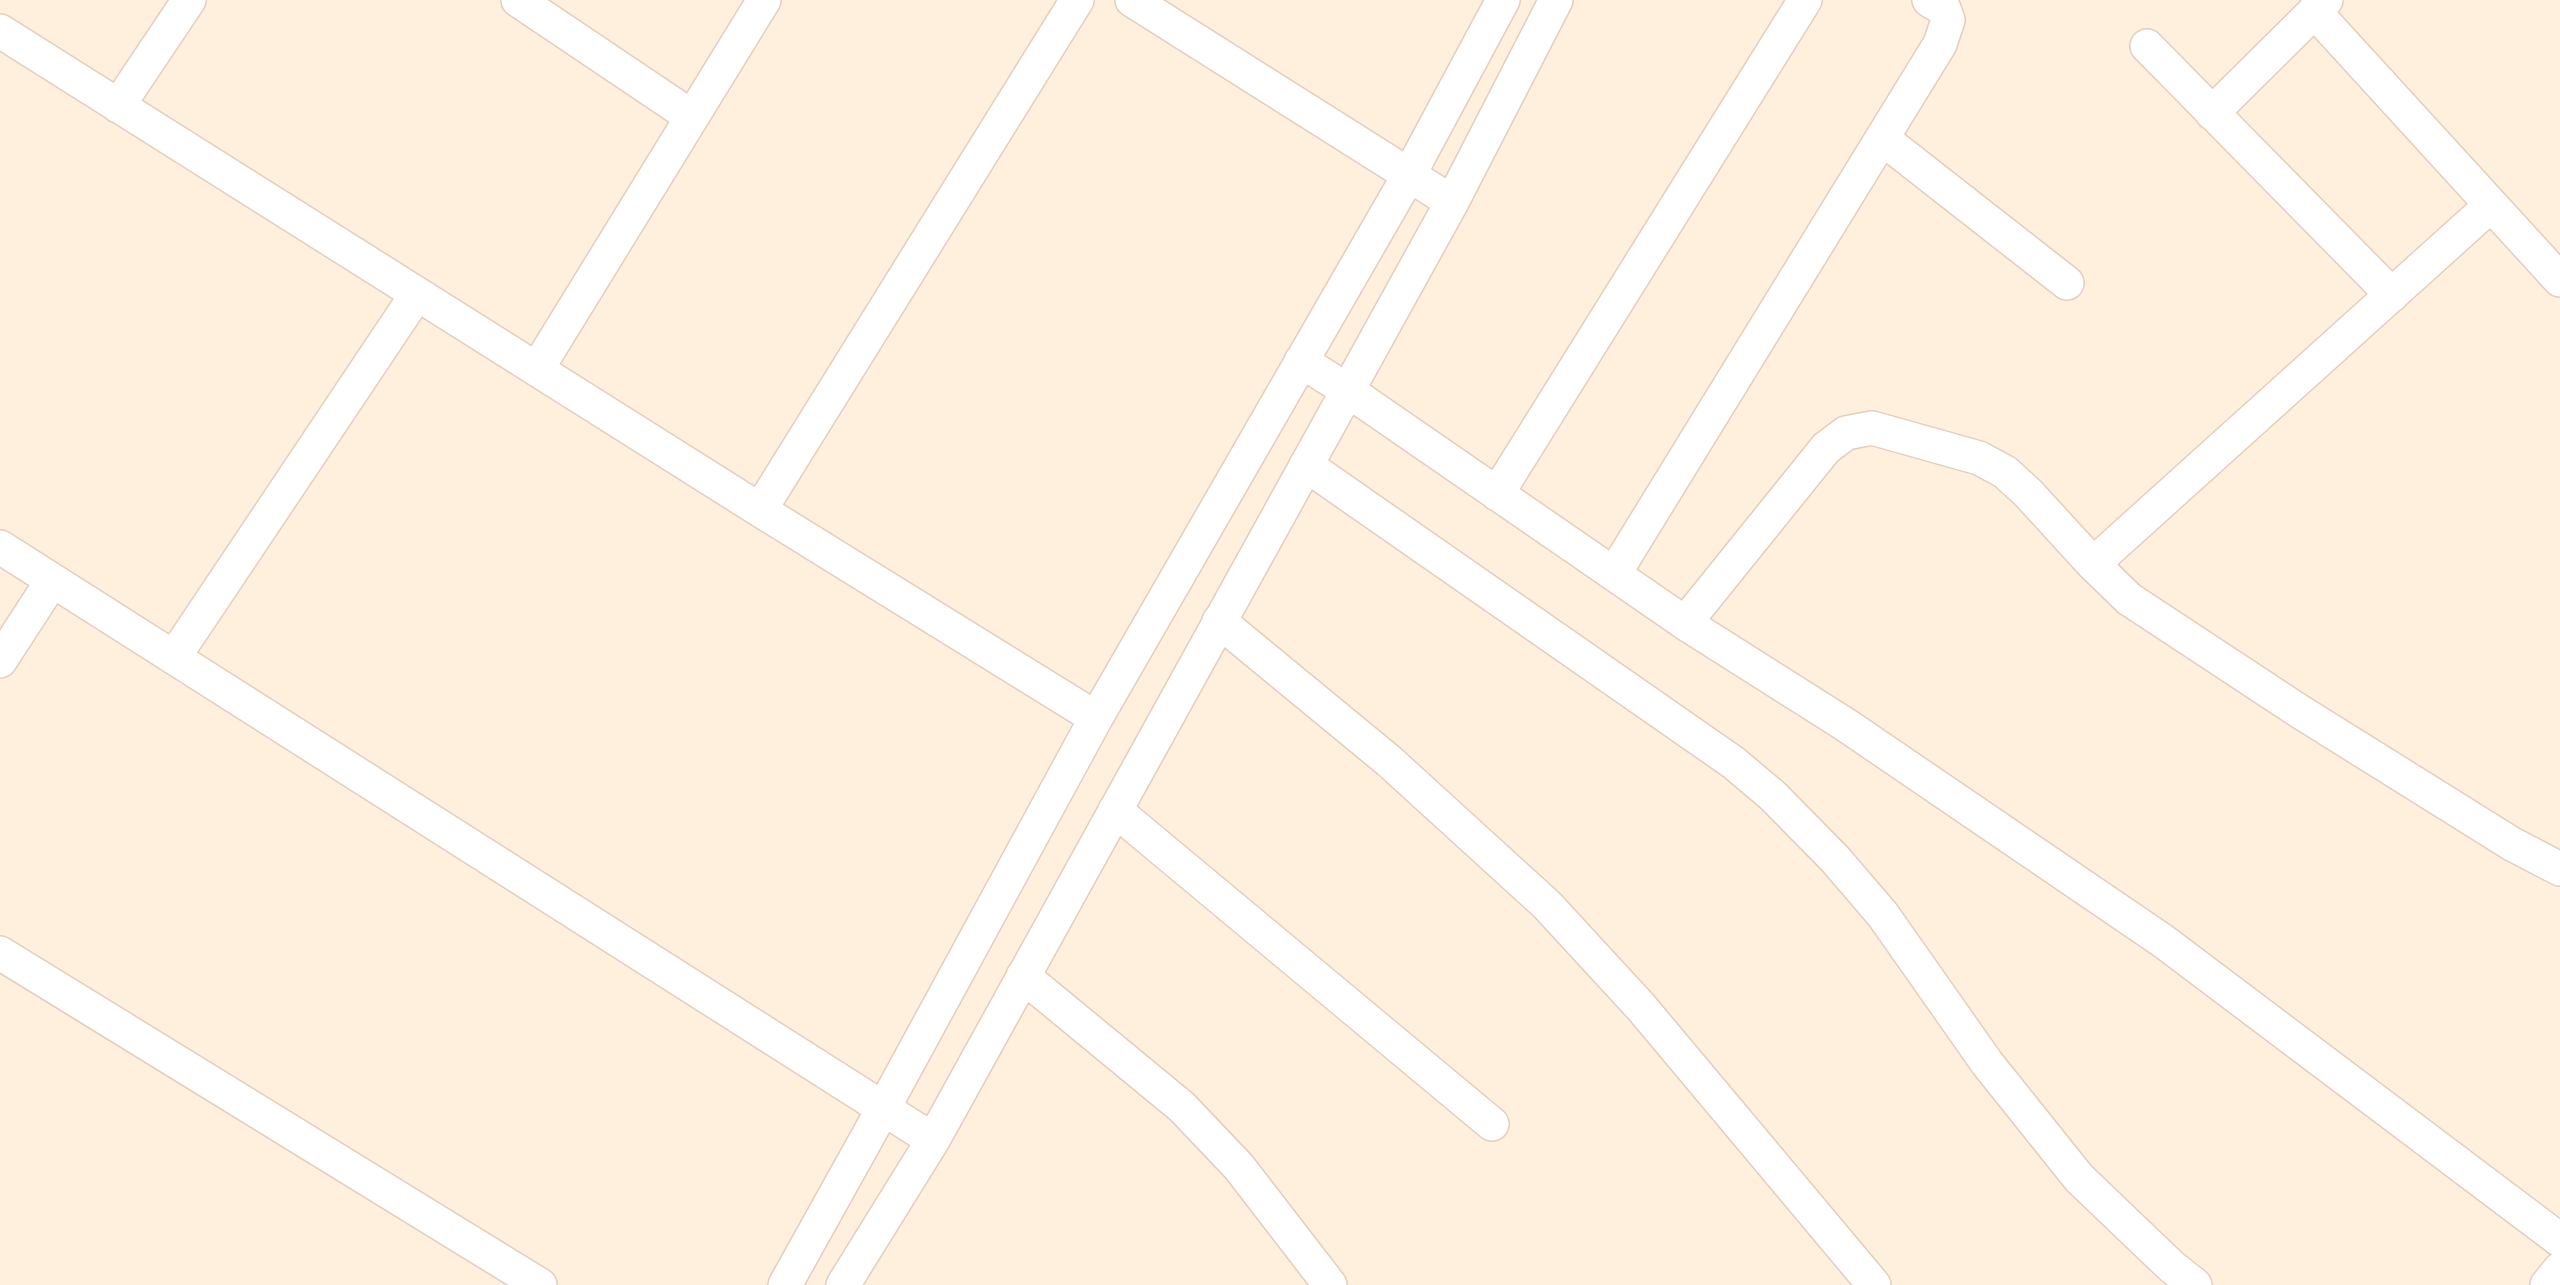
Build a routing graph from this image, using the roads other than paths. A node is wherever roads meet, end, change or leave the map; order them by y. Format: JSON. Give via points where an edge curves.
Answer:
{"nodes":[{"id":1,"x":189,"y":0,"type":"edge"},
{"id":2,"x":518,"y":0,"type":"edge"},
{"id":3,"x":1077,"y":0,"type":"edge"},
{"id":4,"x":1132,"y":0,"type":"edge"},
{"id":5,"x":1503,"y":0,"type":"edge"},
{"id":6,"x":1556,"y":0,"type":"edge"},
{"id":7,"x":1805,"y":0,"type":"edge"},
{"id":8,"x":1929,"y":0,"type":"edge"},
{"id":9,"x":754,"y":4,"type":"edge"},
{"id":10,"x":2320,"y":6,"type":"edge"},
{"id":11,"x":0,"y":31,"type":"edge"},
{"id":12,"x":2147,"y":46,"type":"dead end"},
{"id":13,"x":118,"y":106,"type":"junction"},
{"id":14,"x":2212,"y":113,"type":"junction"},
{"id":15,"x":692,"y":117,"type":"junction"},
{"id":16,"x":1883,"y":138,"type":"junction"},
{"id":17,"x":1409,"y":176,"type":"junction"},
{"id":18,"x":1452,"y":202,"type":"junction"},
{"id":19,"x":2490,"y":206,"type":"junction"},
{"id":20,"x":2560,"y":280,"type":"edge"},
{"id":21,"x":2067,"y":283,"type":"dead end"},
{"id":22,"x":417,"y":294,"type":"junction"},
{"id":23,"x":2392,"y":296,"type":"junction"},
{"id":24,"x":1301,"y":361,"type":"junction"},
{"id":25,"x":537,"y":369,"type":"junction"},
{"id":26,"x":1347,"y":390,"type":"junction"},
{"id":27,"x":1306,"y":465,"type":"junction"},
{"id":28,"x":1497,"y":494,"type":"junction"},
{"id":29,"x":760,"y":510,"type":"junction"},
{"id":30,"x":0,"y":548,"type":"edge"},
{"id":31,"x":2092,"y":564,"type":"junction"},
{"id":32,"x":1614,"y":574,"type":"junction"},
{"id":33,"x":52,"y":580,"type":"junction"},
{"id":34,"x":1219,"y":621,"type":"junction"},
{"id":35,"x":1685,"y":623,"type":"junction"},
{"id":36,"x":174,"y":657,"type":"junction"},
{"id":37,"x":0,"y":661,"type":"edge"},
{"id":38,"x":1096,"y":718,"type":"junction"},
{"id":39,"x":1115,"y":810,"type":"junction"},
{"id":40,"x":2560,"y":869,"type":"edge"},
{"id":41,"x":0,"y":952,"type":"edge"},
{"id":42,"x":1023,"y":976,"type":"junction"},
{"id":43,"x":883,"y":1109,"type":"junction"},
{"id":44,"x":1492,"y":1124,"type":"dead end"},
{"id":45,"x":933,"y":1140,"type":"junction"},
{"id":46,"x":2560,"y":1240,"type":"edge"},
{"id":47,"x":2560,"y":1269,"type":"edge"},
{"id":48,"x":540,"y":1285,"type":"edge"},
{"id":49,"x":784,"y":1285,"type":"edge"},
{"id":50,"x":843,"y":1285,"type":"edge"},
{"id":51,"x":1330,"y":1285,"type":"edge"},
{"id":52,"x":1874,"y":1285,"type":"edge"},
{"id":53,"x":2195,"y":1285,"type":"edge"},
{"id":54,"x":2547,"y":1285,"type":"edge"}],
"edges":[{"from":1,"to":13,"type":"street"},
{"from":2,"to":15,"type":"street"},
{"from":3,"to":29,"type":"street"},
{"from":4,"to":17,"type":"street"},
{"from":5,"to":17,"type":"street"},
{"from":6,"to":18,"type":"street"},
{"from":7,"to":28,"type":"street"},
{"from":8,"to":16,"type":"street","via":[[1944,9],[1948,20],[1940,44]]},
{"from":9,"to":15,"type":"street"},
{"from":10,"to":14,"type":"street"},
{"from":10,"to":19,"type":"street"},
{"from":11,"to":13,"type":"street"},
{"from":12,"to":14,"type":"street"},
{"from":13,"to":22,"type":"street"},
{"from":14,"to":23,"type":"street"},
{"from":15,"to":25,"type":"street"},
{"from":16,"to":21,"type":"street"},
{"from":16,"to":32,"type":"street"},
{"from":17,"to":18,"type":"street"},
{"from":17,"to":24,"type":"street"},
{"from":18,"to":26,"type":"street"},
{"from":19,"to":20,"type":"street"},
{"from":19,"to":23,"type":"street"},
{"from":22,"to":25,"type":"street"},
{"from":22,"to":36,"type":"street"},
{"from":23,"to":31,"type":"street"},
{"from":24,"to":26,"type":"street"},
{"from":24,"to":38,"type":"street"},
{"from":25,"to":29,"type":"street"},
{"from":26,"to":27,"type":"street"},
{"from":26,"to":28,"type":"street"},
{"from":27,"to":34,"type":"street"},
{"from":27,"to":53,"type":"street","via":[[1734,763],[1773,796],[1883,915],[1986,1063],[2079,1178]]},
{"from":28,"to":32,"type":"street"},
{"from":29,"to":38,"type":"street"},
{"from":30,"to":33,"type":"street"},
{"from":31,"to":35,"type":"street","via":[[2005,472],[1979,458],[1872,428],[1846,433],[1826,448]]},
{"from":31,"to":40,"type":"street","via":[[2129,599],[2280,699],[2512,844]]},
{"from":32,"to":35,"type":"street"},
{"from":33,"to":36,"type":"street"},
{"from":33,"to":37,"type":"street"},
{"from":34,"to":39,"type":"street"},
{"from":34,"to":52,"type":"street","via":[[1389,761],[1547,906],[1641,1007]]},
{"from":35,"to":46,"type":"street","via":[[1846,725],[2163,940]]},
{"from":36,"to":43,"type":"street"},
{"from":38,"to":43,"type":"street"},
{"from":39,"to":42,"type":"street"},
{"from":39,"to":44,"type":"street"},
{"from":41,"to":48,"type":"street"},
{"from":42,"to":45,"type":"street"},
{"from":42,"to":51,"type":"street","via":[[1182,1107],[1239,1167]]},
{"from":43,"to":45,"type":"street"},
{"from":43,"to":49,"type":"street"},
{"from":45,"to":50,"type":"street"},
{"from":47,"to":54,"type":"street"}]}
